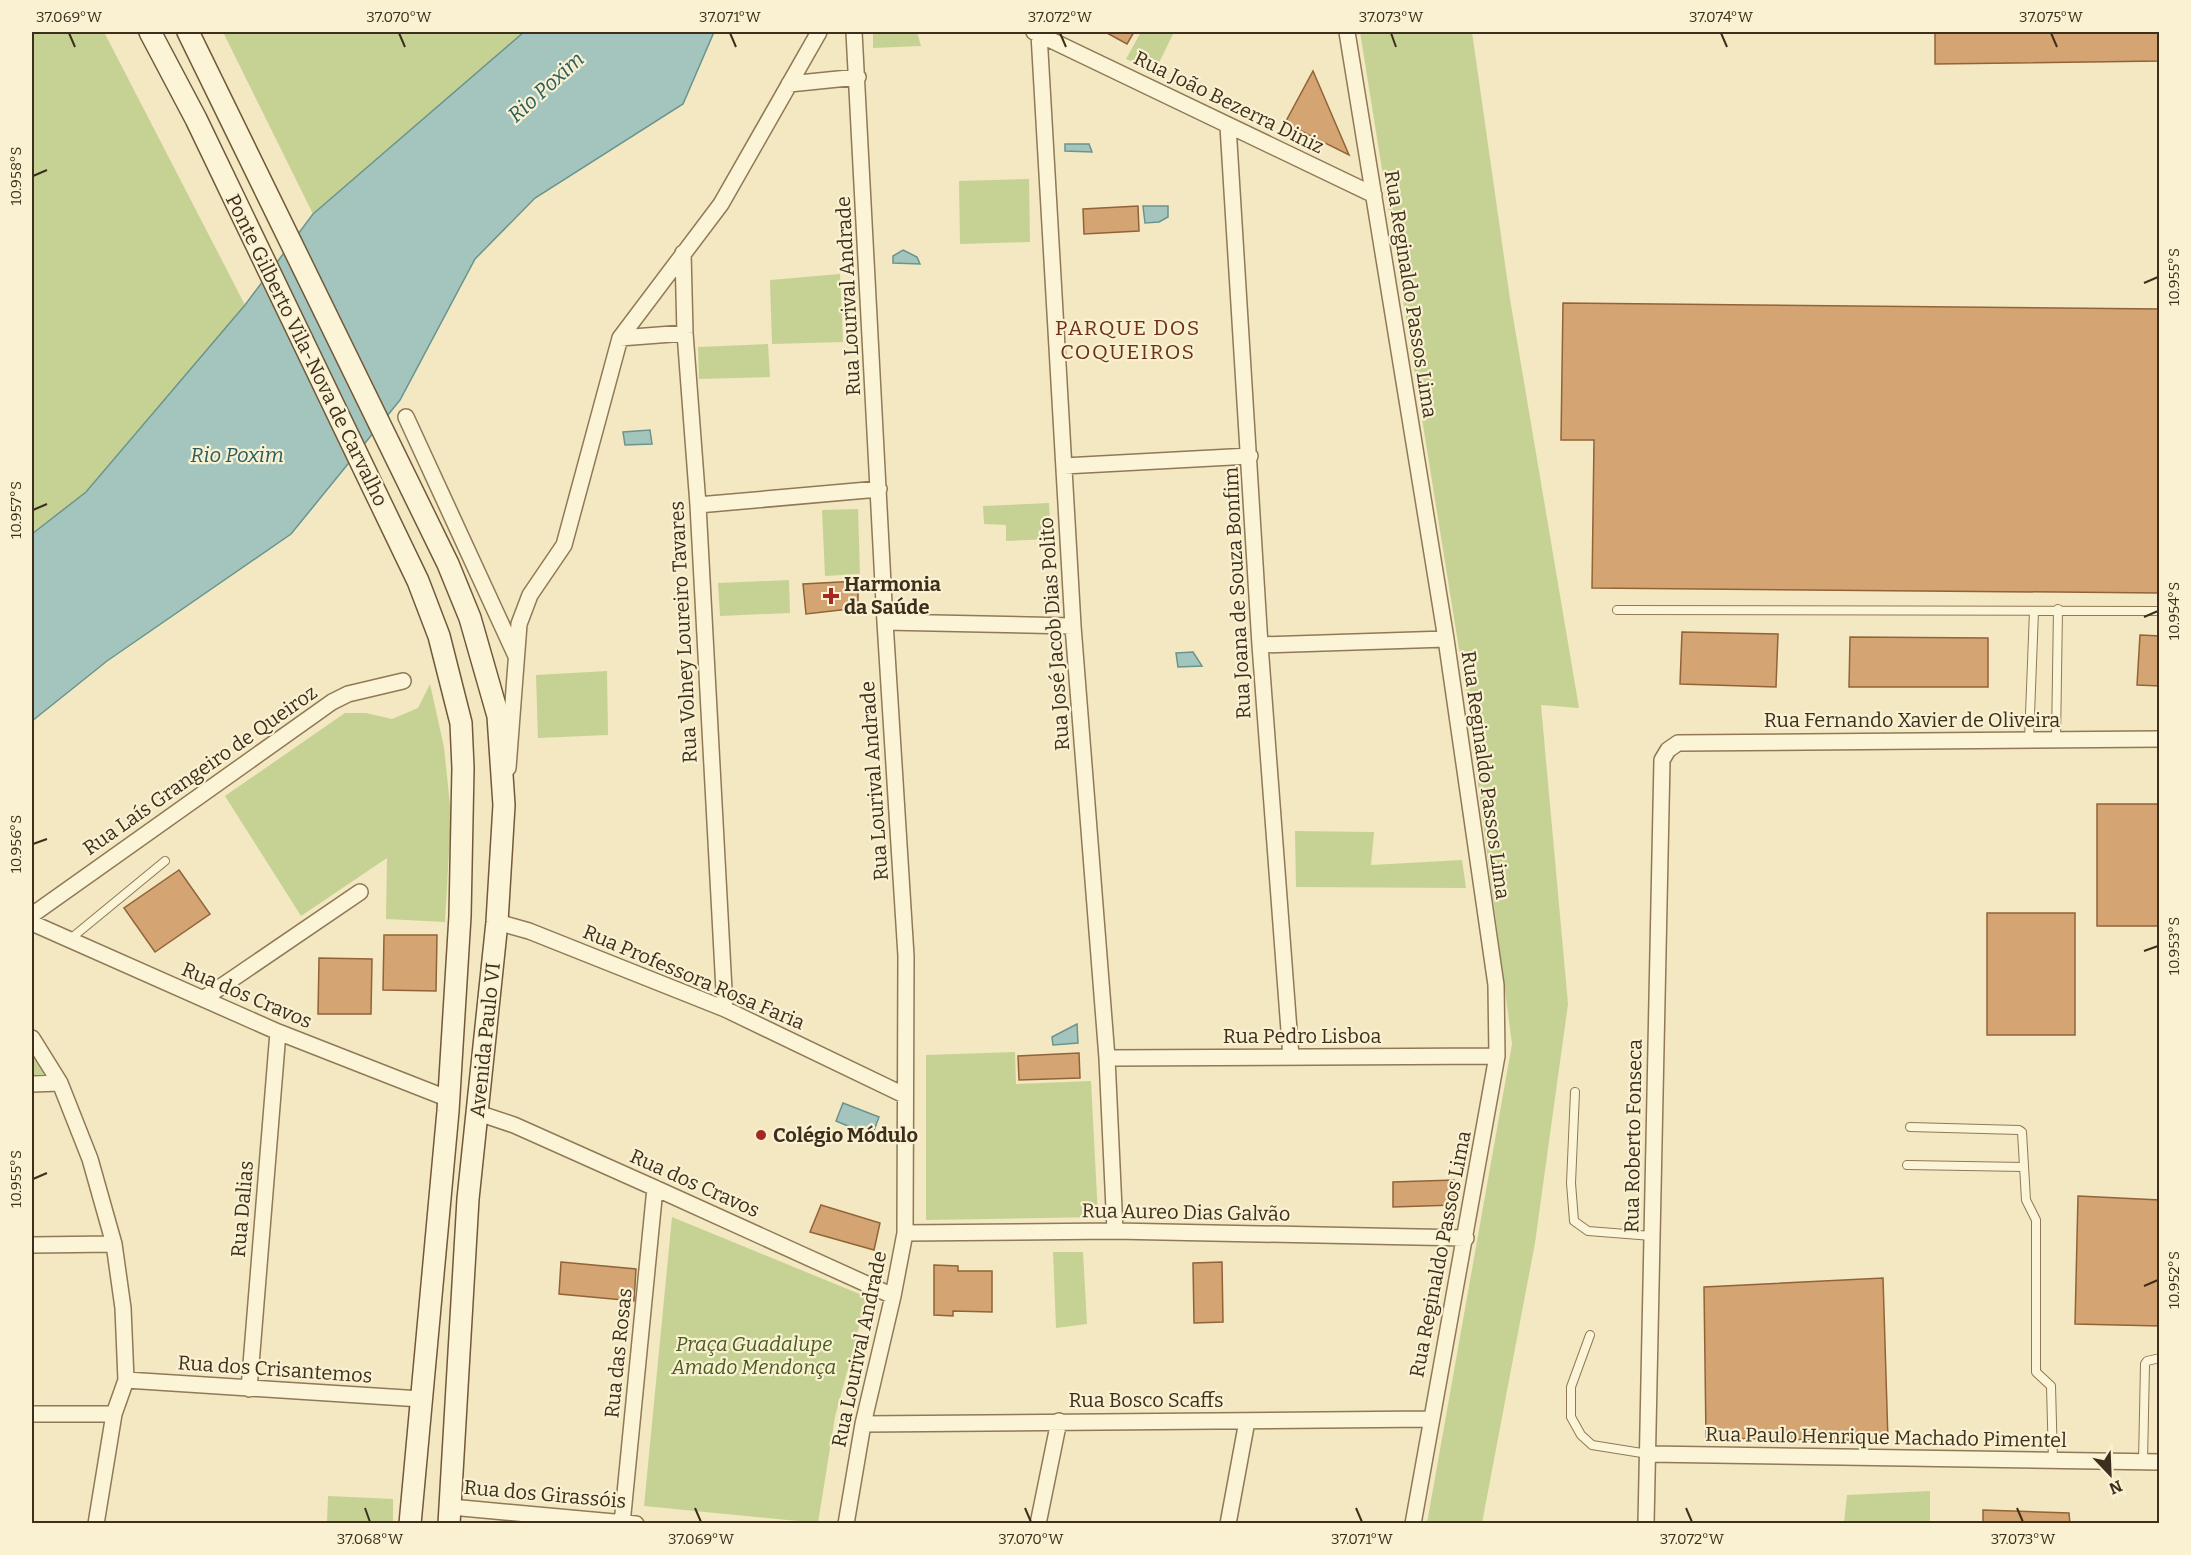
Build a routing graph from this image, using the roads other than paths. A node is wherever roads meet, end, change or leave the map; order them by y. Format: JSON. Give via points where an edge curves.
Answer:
{"nodes":[{"id":1,"x":150,"y":32,"type":"edge"},
{"id":2,"x":188,"y":32,"type":"edge"},
{"id":3,"x":819,"y":32,"type":"edge"},
{"id":4,"x":854,"y":32,"type":"edge"},
{"id":5,"x":1347,"y":32,"type":"edge"},
{"id":6,"x":1036,"y":33,"type":"edge"},
{"id":7,"x":858,"y":77,"type":"junction"},
{"id":8,"x":789,"y":84,"type":"junction"},
{"id":9,"x":1228,"y":126,"type":"junction"},
{"id":10,"x":1374,"y":195,"type":"junction"},
{"id":11,"x":683,"y":252,"type":"junction"},
{"id":12,"x":685,"y":333,"type":"junction"},
{"id":13,"x":620,"y":338,"type":"junction"},
{"id":14,"x":406,"y":417,"type":"dead end"},
{"id":15,"x":1251,"y":456,"type":"junction"},
{"id":16,"x":1064,"y":466,"type":"junction"},
{"id":17,"x":879,"y":489,"type":"junction"},
{"id":18,"x":698,"y":506,"type":"junction"},
{"id":19,"x":448,"y":564,"type":"joint"},
{"id":20,"x":418,"y":581,"type":"joint"},
{"id":21,"x":2058,"y":609,"type":"junction"},
{"id":22,"x":1617,"y":610,"type":"dead end"},
{"id":23,"x":2034,"y":610,"type":"junction"},
{"id":24,"x":2160,"y":610,"type":"edge"},
{"id":25,"x":885,"y":622,"type":"junction"},
{"id":26,"x":1073,"y":626,"type":"junction"},
{"id":27,"x":1446,"y":639,"type":"junction"},
{"id":28,"x":1260,"y":645,"type":"junction"},
{"id":29,"x":517,"y":658,"type":"junction"},
{"id":30,"x":403,"y":681,"type":"dead end"},
{"id":31,"x":2030,"y":740,"type":"junction"},
{"id":32,"x":2056,"y":740,"type":"junction"},
{"id":33,"x":2160,"y":740,"type":"edge"},
{"id":34,"x":1668,"y":750,"type":"joint"},
{"id":35,"x":504,"y":805,"type":"junction"},
{"id":36,"x":165,"y":861,"type":"dead end"},
{"id":37,"x":360,"y":892,"type":"dead end"},
{"id":38,"x":32,"y":915,"type":"edge"},
{"id":39,"x":497,"y":922,"type":"junction"},
{"id":40,"x":32,"y":923,"type":"edge"},
{"id":41,"x":69,"y":940,"type":"junction"},
{"id":42,"x":203,"y":999,"type":"junction"},
{"id":43,"x":725,"y":1009,"type":"junction"},
{"id":44,"x":278,"y":1032,"type":"junction"},
{"id":45,"x":32,"y":1038,"type":"edge"},
{"id":46,"x":1497,"y":1056,"type":"junction"},
{"id":47,"x":1291,"y":1057,"type":"junction"},
{"id":48,"x":1107,"y":1058,"type":"junction"},
{"id":49,"x":60,"y":1083,"type":"junction"},
{"id":50,"x":32,"y":1084,"type":"edge"},
{"id":51,"x":1575,"y":1092,"type":"dead end"},
{"id":52,"x":904,"y":1095,"type":"junction"},
{"id":53,"x":449,"y":1099,"type":"junction"},
{"id":54,"x":478,"y":1113,"type":"junction"},
{"id":55,"x":1910,"y":1127,"type":"dead end"},
{"id":56,"x":1907,"y":1165,"type":"dead end"},
{"id":57,"x":2024,"y":1167,"type":"junction"},
{"id":58,"x":655,"y":1188,"type":"junction"},
{"id":59,"x":1115,"y":1231,"type":"junction"},
{"id":60,"x":905,"y":1233,"type":"junction"},
{"id":61,"x":1652,"y":1236,"type":"junction"},
{"id":62,"x":1467,"y":1238,"type":"junction"},
{"id":63,"x":114,"y":1244,"type":"junction"},
{"id":64,"x":32,"y":1245,"type":"edge"},
{"id":65,"x":893,"y":1296,"type":"junction"},
{"id":66,"x":1590,"y":1335,"type":"dead end"},
{"id":67,"x":2160,"y":1358,"type":"edge"},
{"id":68,"x":126,"y":1380,"type":"junction"},
{"id":69,"x":249,"y":1389,"type":"junction"},
{"id":70,"x":421,"y":1399,"type":"junction"},
{"id":71,"x":32,"y":1414,"type":"edge"},
{"id":72,"x":114,"y":1414,"type":"junction"},
{"id":73,"x":1430,"y":1419,"type":"junction"},
{"id":74,"x":1059,"y":1421,"type":"junction"},
{"id":75,"x":1247,"y":1421,"type":"junction"},
{"id":76,"x":863,"y":1424,"type":"junction"},
{"id":77,"x":1648,"y":1454,"type":"junction"},
{"id":78,"x":2053,"y":1461,"type":"junction"},
{"id":79,"x":2143,"y":1462,"type":"junction"},
{"id":80,"x":2160,"y":1462,"type":"edge"},
{"id":81,"x":450,"y":1515,"type":"edge"},
{"id":82,"x":627,"y":1523,"type":"edge"},
{"id":83,"x":96,"y":1524,"type":"edge"},
{"id":84,"x":410,"y":1524,"type":"edge"},
{"id":85,"x":846,"y":1524,"type":"edge"},
{"id":86,"x":1038,"y":1524,"type":"edge"},
{"id":87,"x":1228,"y":1524,"type":"edge"},
{"id":88,"x":1413,"y":1524,"type":"edge"},
{"id":89,"x":1646,"y":1524,"type":"edge"}],
"edges":[{"from":1,"to":20,"type":"main road","name":"Ponte Gilberto Vila-Nova de Carvalho","via":[[196,119]]},
{"from":2,"to":19,"type":"main road","name":"Ponte Gilberto Vila-Nova de Carvalho"},
{"from":3,"to":8,"type":"street"},
{"from":4,"to":7,"type":"street","name":"Rua Lourival Andrade"},
{"from":5,"to":10,"type":"street","name":"Rua Reginaldo Passos Lima"},
{"from":6,"to":9,"type":"street","name":"Rua João Bezerra Diniz"},
{"from":6,"to":16,"type":"street","name":"Rua José Jacob Dias Polito"},
{"from":7,"to":8,"type":"street"},
{"from":7,"to":17,"type":"street","name":"Rua Lourival Andrade"},
{"from":8,"to":11,"type":"street","via":[[721,204]]},
{"from":9,"to":10,"type":"street","name":"Rua João Bezerra Diniz"},
{"from":9,"to":15,"type":"street","name":"Rua Joana de Souza Bonfim"},
{"from":10,"to":27,"type":"street","name":"Rua Reginaldo Passos Lima"},
{"from":11,"to":12,"type":"street","name":"Rua Volney Loureiro Tavares"},
{"from":11,"to":13,"type":"street"},
{"from":12,"to":13,"type":"street"},
{"from":12,"to":18,"type":"street","name":"Rua Volney Loureiro Tavares"},
{"from":13,"to":29,"type":"street","via":[[564,545],[526,603],[519,624]]},
{"from":14,"to":29,"type":"street"},
{"from":15,"to":16,"type":"street"},
{"from":15,"to":28,"type":"street","name":"Rua Joana de Souza Bonfim"},
{"from":16,"to":26,"type":"street","name":"Rua José Jacob Dias Polito"},
{"from":17,"to":18,"type":"street"},
{"from":17,"to":25,"type":"street","name":"Rua Lourival Andrade"},
{"from":18,"to":43,"type":"street","name":"Rua Volney Loureiro Tavares"},
{"from":19,"to":35,"type":"main road","name":"Avenida Paulo VI","via":[[470,618],[498,716]]},
{"from":20,"to":53,"type":"main road","name":"Avenida Paulo VI","via":[[439,636],[461,723],[460,916]]},
{"from":21,"to":23,"type":"lane"},
{"from":21,"to":24,"type":"lane"},
{"from":21,"to":32,"type":"lane"},
{"from":22,"to":23,"type":"lane"},
{"from":23,"to":31,"type":"lane"},
{"from":25,"to":26,"type":"street"},
{"from":25,"to":52,"type":"street","name":"Rua Lourival Andrade","via":[[906,956]]},
{"from":26,"to":48,"type":"street","name":"Rua José Jacob Dias Polito"},
{"from":27,"to":28,"type":"street"},
{"from":27,"to":46,"type":"street","name":"Rua Reginaldo Passos Lima","via":[[1496,985]]},
{"from":28,"to":47,"type":"street","name":"Rua Joana de Souza Bonfim"},
{"from":29,"to":35,"type":"street"},
{"from":30,"to":38,"type":"street","name":"Rua Laís Grangeiro de Queiroz","via":[[348,694],[332,702]]},
{"from":31,"to":32,"type":"street","name":"Rua Fernando Xavier de Oliveira"},
{"from":31,"to":34,"type":"street","name":"Rua Fernando Xavier de Oliveira","via":[[1678,743]]},
{"from":32,"to":33,"type":"street","name":"Rua Fernando Xavier de Oliveira"},
{"from":34,"to":61,"type":"street","name":"Rua Roberto Fonseca","via":[[1662,760]]},
{"from":35,"to":39,"type":"main road","name":"Avenida Paulo VI"},
{"from":36,"to":41,"type":"lane"},
{"from":37,"to":42,"type":"street"},
{"from":39,"to":43,"type":"street","name":"Rua Professora Rosa Faria","via":[[530,931]]},
{"from":39,"to":54,"type":"main road","name":"Avenida Paulo VI"},
{"from":40,"to":41,"type":"street","name":"Rua dos Cravos"},
{"from":41,"to":42,"type":"street","name":"Rua dos Cravos"},
{"from":42,"to":44,"type":"street","name":"Rua dos Cravos"},
{"from":43,"to":52,"type":"street","name":"Rua Professora Rosa Faria"},
{"from":44,"to":53,"type":"street","name":"Rua dos Cravos"},
{"from":44,"to":69,"type":"street","name":"Rua Dalias"},
{"from":45,"to":49,"type":"street"},
{"from":46,"to":47,"type":"street","name":"Rua Pedro Lisboa"},
{"from":46,"to":62,"type":"street","name":"Rua Reginaldo Passos Lima"},
{"from":47,"to":48,"type":"street","name":"Rua Pedro Lisboa"},
{"from":48,"to":59,"type":"street","name":"Rua José Jacob Dias Polito"},
{"from":49,"to":50,"type":"street"},
{"from":49,"to":63,"type":"street","via":[[90,1159]]},
{"from":51,"to":61,"type":"lane","via":[[1571,1183],[1574,1221],[1588,1232]]},
{"from":52,"to":60,"type":"street","name":"Rua Lourival Andrade"},
{"from":53,"to":70,"type":"main road","name":"Avenida Paulo VI"},
{"from":54,"to":58,"type":"street","name":"Rua dos Cravos"},
{"from":54,"to":81,"type":"main road","name":"Avenida Paulo VI","via":[[468,1199]]},
{"from":55,"to":57,"type":"lane","via":[[2019,1130]]},
{"from":56,"to":57,"type":"lane"},
{"from":57,"to":78,"type":"lane","via":[[2026,1200],[2036,1220],[2036,1372],[2051,1386]]},
{"from":58,"to":65,"type":"street","name":"Rua dos Cravos"},
{"from":58,"to":82,"type":"street","name":"Rua das Rosas"},
{"from":59,"to":60,"type":"street","name":"Rua Aureo Dias Galvão"},
{"from":59,"to":62,"type":"street","name":"Rua Aureo Dias Galvão"},
{"from":60,"to":65,"type":"street","name":"Rua Lourival Andrade"},
{"from":61,"to":77,"type":"street","name":"Rua Roberto Fonseca"},
{"from":62,"to":73,"type":"street","name":"Rua Reginaldo Passos Lima"},
{"from":63,"to":64,"type":"street"},
{"from":63,"to":68,"type":"street","via":[[123,1308]]},
{"from":65,"to":76,"type":"street","name":"Rua Lourival Andrade"},
{"from":66,"to":77,"type":"lane","via":[[1571,1387],[1571,1417],[1592,1445]]},
{"from":67,"to":79,"type":"lane","via":[[2145,1364]]},
{"from":68,"to":69,"type":"street","name":"Rua dos Crisantemos"},
{"from":68,"to":72,"type":"street"},
{"from":69,"to":70,"type":"street","name":"Rua dos Crisantemos"},
{"from":70,"to":84,"type":"main road","name":"Avenida Paulo VI"},
{"from":71,"to":72,"type":"street"},
{"from":72,"to":83,"type":"street"},
{"from":73,"to":75,"type":"street","name":"Rua Bosco Scaffs"},
{"from":73,"to":88,"type":"street","name":"Rua Reginaldo Passos Lima"},
{"from":74,"to":75,"type":"street","name":"Rua Bosco Scaffs"},
{"from":74,"to":76,"type":"street","name":"Rua Bosco Scaffs"},
{"from":74,"to":86,"type":"street"},
{"from":75,"to":87,"type":"street"},
{"from":76,"to":85,"type":"street","name":"Rua Lourival Andrade"},
{"from":77,"to":78,"type":"street","name":"Rua Paulo Henrique Machado Pimentel"},
{"from":77,"to":89,"type":"street","name":"Rua Roberto Fonseca"},
{"from":78,"to":79,"type":"street","name":"Rua Paulo Henrique Machado Pimentel"},
{"from":79,"to":80,"type":"street","name":"Rua Paulo Henrique Machado Pimentel"},
{"from":81,"to":82,"type":"street","name":"Rua dos Girassóis"}]}
